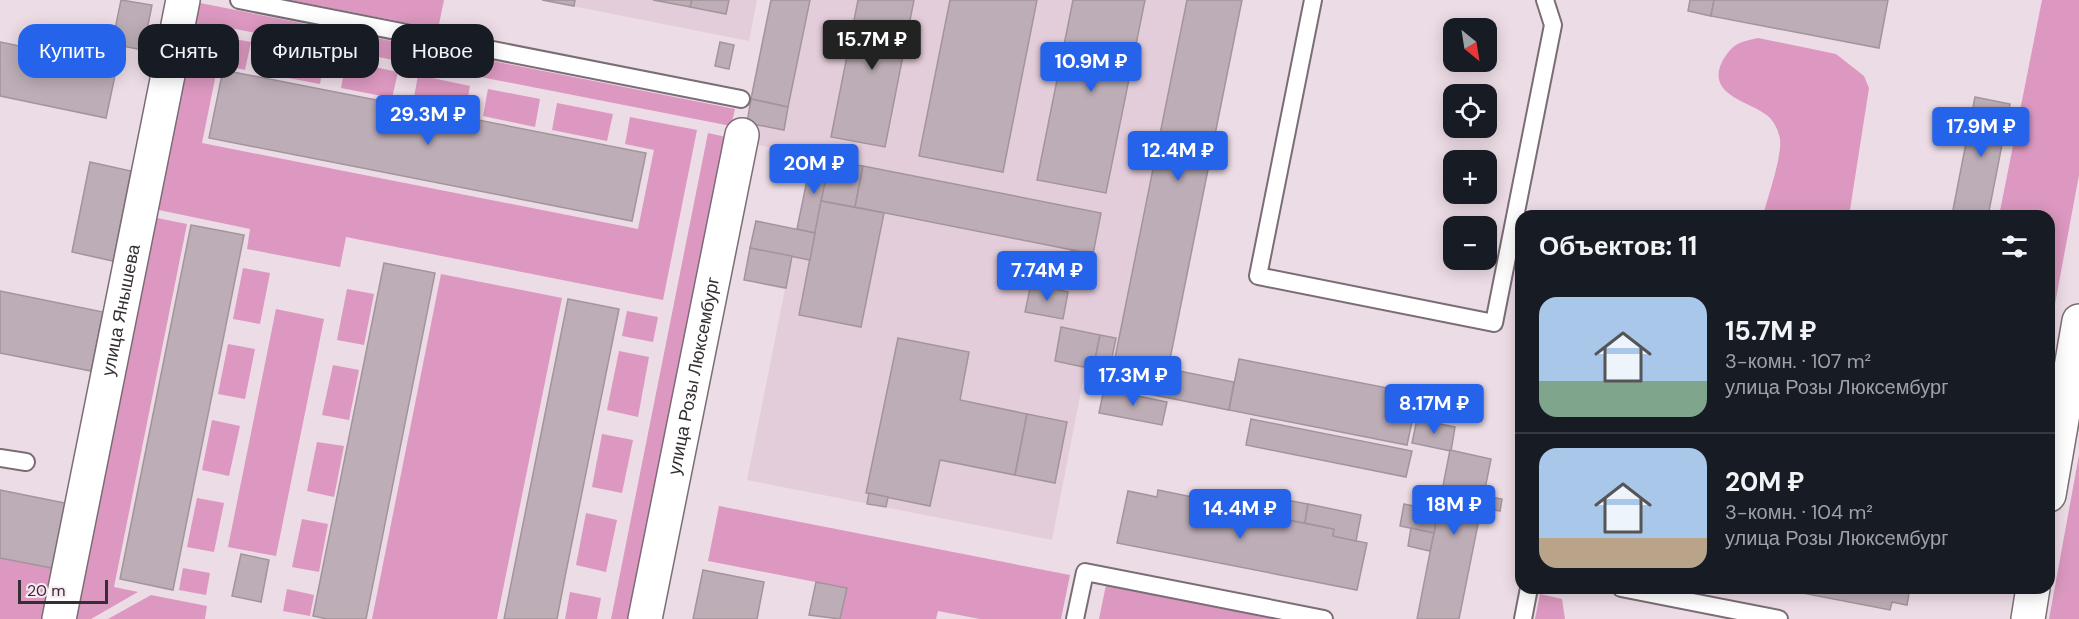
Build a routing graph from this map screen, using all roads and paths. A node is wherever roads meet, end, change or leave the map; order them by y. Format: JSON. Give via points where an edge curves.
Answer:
{"nodes":[{"id":1,"x":183,"y":0,"type":"edge"},
{"id":2,"x":239,"y":0,"type":"edge"},
{"id":3,"x":1313,"y":0,"type":"edge"},
{"id":4,"x":1545,"y":0,"type":"edge"},
{"id":5,"x":741,"y":99,"type":"dead end"},
{"id":6,"x":742,"y":135,"type":"dead end"},
{"id":7,"x":1516,"y":210,"type":"edge"},
{"id":8,"x":1515,"y":217,"type":"edge"},
{"id":9,"x":2079,"y":321,"type":"edge"},
{"id":10,"x":0,"y":458,"type":"edge"},
{"id":11,"x":2055,"y":460,"type":"edge"},
{"id":12,"x":26,"y":462,"type":"dead end"},
{"id":13,"x":1529,"y":594,"type":"edge"},
{"id":14,"x":1652,"y":594,"type":"edge"},
{"id":15,"x":2032,"y":594,"type":"edge"},
{"id":16,"x":59,"y":619,"type":"edge"},
{"id":17,"x":645,"y":619,"type":"edge"},
{"id":18,"x":1075,"y":619,"type":"edge"},
{"id":19,"x":1324,"y":619,"type":"edge"},
{"id":20,"x":1523,"y":619,"type":"edge"},
{"id":21,"x":1779,"y":619,"type":"edge"},
{"id":22,"x":2028,"y":619,"type":"edge"}],
"edges":[{"from":1,"to":16,"type":"street","name":"улица Янышева"},
{"from":2,"to":5,"type":"lane"},
{"from":3,"to":8,"type":"lane","via":[[1258,276],[1494,323]]},
{"from":4,"to":7,"type":"lane","via":[[1553,25]]},
{"from":6,"to":17,"type":"street","name":"улица Розы Люксембург"},
{"from":9,"to":11,"type":"street"},
{"from":10,"to":12,"type":"lane"},
{"from":13,"to":20,"type":"lane"},
{"from":14,"to":21,"type":"lane"},
{"from":15,"to":22,"type":"street"},
{"from":18,"to":19,"type":"lane","via":[[1085,572]]}]}
